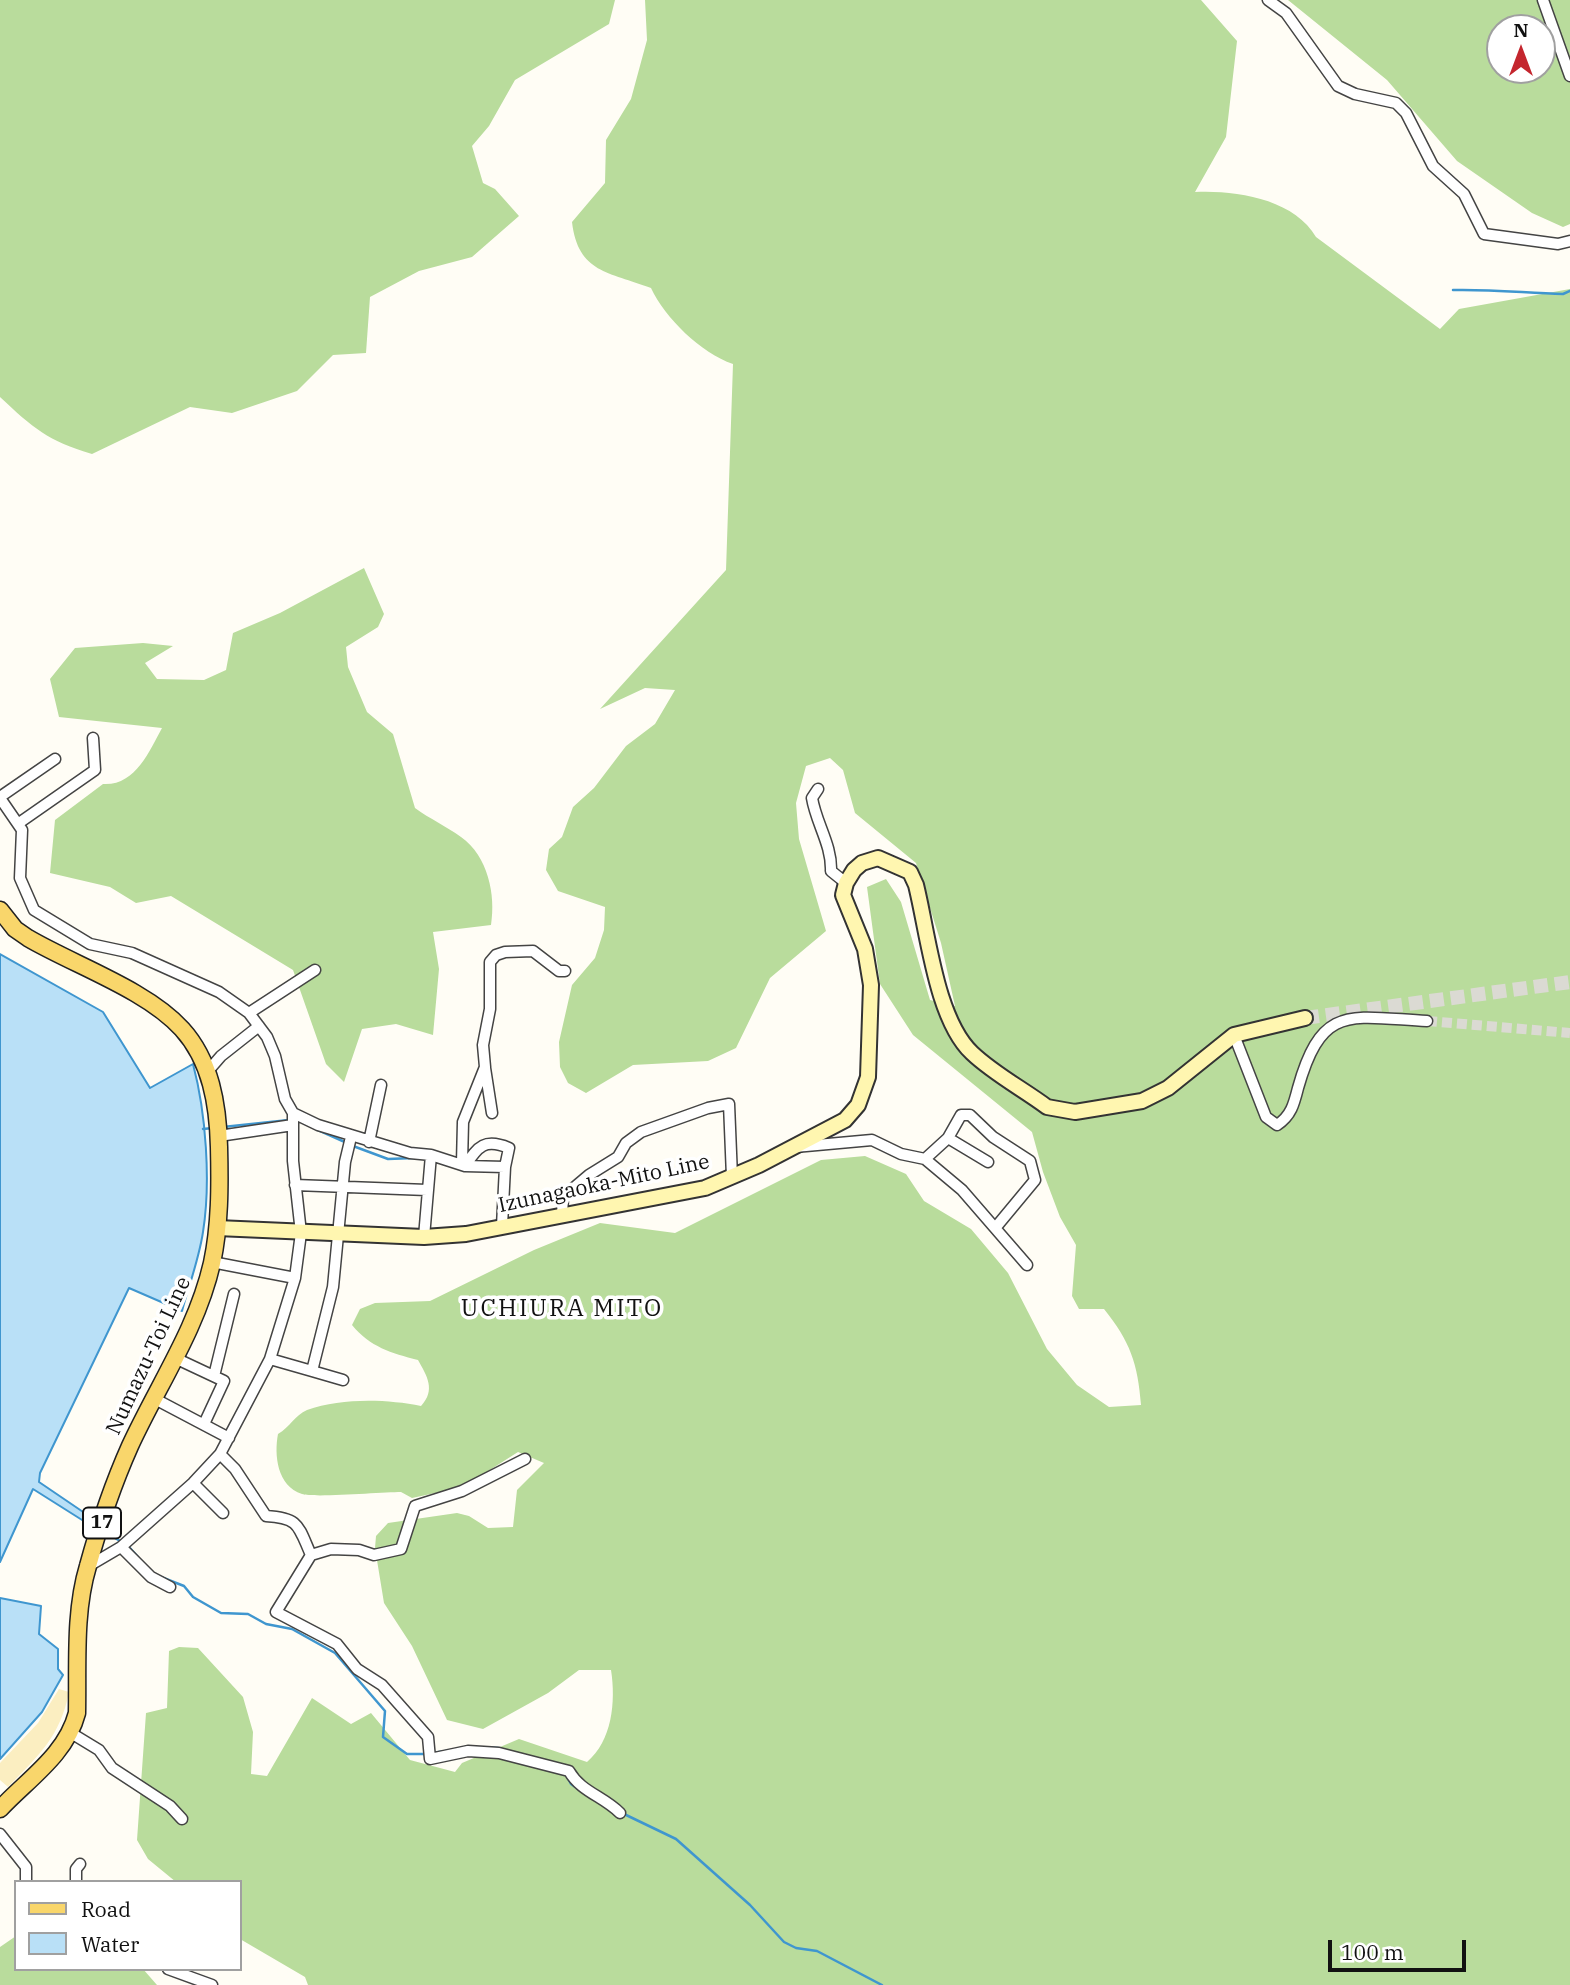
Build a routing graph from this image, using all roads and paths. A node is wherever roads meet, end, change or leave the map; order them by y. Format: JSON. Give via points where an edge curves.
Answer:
{"nodes":[{"id":1,"x":1268,"y":0,"type":"edge"},
{"id":2,"x":1543,"y":0,"type":"edge"},
{"id":3,"x":1570,"y":76,"type":"edge"},
{"id":4,"x":1570,"y":241,"type":"edge"},
{"id":5,"x":93,"y":738,"type":"dead end"},
{"id":6,"x":55,"y":759,"type":"dead end"},
{"id":7,"x":818,"y":789,"type":"dead end"},
{"id":8,"x":0,"y":797,"type":"edge"},
{"id":9,"x":19,"y":823,"type":"junction"},
{"id":10,"x":846,"y":883,"type":"junction"},
{"id":11,"x":0,"y":910,"type":"edge"},
{"id":12,"x":315,"y":970,"type":"dead end"},
{"id":13,"x":565,"y":971,"type":"dead end"},
{"id":14,"x":249,"y":1013,"type":"junction"},
{"id":15,"x":1305,"y":1018,"type":"tunnel mouth"},
{"id":16,"x":1427,"y":1021,"type":"tunnel mouth"},
{"id":17,"x":259,"y":1026,"type":"junction"},
{"id":18,"x":1234,"y":1035,"type":"junction"},
{"id":19,"x":485,"y":1067,"type":"junction"},
{"id":20,"x":208,"y":1071,"type":"junction"},
{"id":21,"x":381,"y":1085,"type":"dead end"},
{"id":22,"x":293,"y":1113,"type":"junction"},
{"id":23,"x":492,"y":1113,"type":"dead end"},
{"id":24,"x":293,"y":1125,"type":"junction"},
{"id":25,"x":218,"y":1128,"type":"junction"},
{"id":26,"x":351,"y":1137,"type":"junction"},
{"id":27,"x":948,"y":1138,"type":"junction"},
{"id":28,"x":369,"y":1142,"type":"junction"},
{"id":29,"x":795,"y":1147,"type":"junction"},
{"id":30,"x":431,"y":1155,"type":"junction"},
{"id":31,"x":925,"y":1159,"type":"junction"},
{"id":32,"x":988,"y":1162,"type":"dead end"},
{"id":33,"x":464,"y":1164,"type":"junction"},
{"id":34,"x":505,"y":1167,"type":"junction"},
{"id":35,"x":732,"y":1177,"type":"junction"},
{"id":36,"x":295,"y":1185,"type":"junction"},
{"id":37,"x":343,"y":1186,"type":"junction"},
{"id":38,"x":427,"y":1191,"type":"junction"},
{"id":39,"x":562,"y":1215,"type":"junction"},
{"id":40,"x":502,"y":1226,"type":"junction"},
{"id":41,"x":996,"y":1227,"type":"junction"},
{"id":42,"x":217,"y":1228,"type":"junction"},
{"id":43,"x":301,"y":1233,"type":"junction"},
{"id":44,"x":341,"y":1234,"type":"junction"},
{"id":45,"x":424,"y":1237,"type":"junction"},
{"id":46,"x":212,"y":1262,"type":"junction"},
{"id":47,"x":1027,"y":1265,"type":"dead end"},
{"id":48,"x":295,"y":1278,"type":"junction"},
{"id":49,"x":234,"y":1294,"type":"dead end"},
{"id":50,"x":175,"y":1358,"type":"junction"},
{"id":51,"x":270,"y":1359,"type":"junction"},
{"id":52,"x":312,"y":1371,"type":"junction"},
{"id":53,"x":214,"y":1376,"type":"junction"},
{"id":54,"x":343,"y":1380,"type":"dead end"},
{"id":55,"x":155,"y":1399,"type":"junction"},
{"id":56,"x":204,"y":1424,"type":"junction"},
{"id":57,"x":229,"y":1438,"type":"junction"},
{"id":58,"x":220,"y":1454,"type":"junction"},
{"id":59,"x":525,"y":1459,"type":"dead end"},
{"id":60,"x":193,"y":1483,"type":"junction"},
{"id":61,"x":223,"y":1513,"type":"dead end"},
{"id":62,"x":121,"y":1546,"type":"junction"},
{"id":63,"x":311,"y":1555,"type":"junction"},
{"id":64,"x":87,"y":1567,"type":"junction"},
{"id":65,"x":170,"y":1587,"type":"dead end"},
{"id":66,"x":71,"y":1733,"type":"junction"},
{"id":67,"x":1,"y":1806,"type":"edge"},
{"id":68,"x":620,"y":1813,"type":"dead end"},
{"id":69,"x":182,"y":1819,"type":"dead end"},
{"id":70,"x":0,"y":1834,"type":"edge"},
{"id":71,"x":80,"y":1864,"type":"dead end"},
{"id":72,"x":26,"y":1880,"type":"edge"},
{"id":73,"x":76,"y":1880,"type":"edge"},
{"id":74,"x":174,"y":1971,"type":"edge"},
{"id":75,"x":212,"y":1985,"type":"edge"}],
"edges":[{"from":1,"to":4,"type":"street","via":[[1286,13],[1338,86],[1396,103],[1406,113],[1433,166],[1464,194],[1484,234],[1558,244]]},
{"from":2,"to":3,"type":"street"},
{"from":5,"to":9,"type":"street","via":[[95,769]]},
{"from":6,"to":8,"type":"street"},
{"from":7,"to":10,"type":"street","via":[[812,798],[814,816],[832,856],[831,871]]},
{"from":8,"to":9,"type":"street"},
{"from":9,"to":14,"type":"street","via":[[20,878],[34,910],[90,944],[132,953],[219,992]]},
{"from":10,"to":18,"type":"main road","via":[[862,863],[878,858],[910,872],[953,1027],[971,1052],[1047,1107],[1075,1112],[1142,1101],[1168,1088]]},
{"from":10,"to":29,"type":"main road","name":"Izunagaoka-Mito Line","via":[[843,895],[870,968],[869,1077],[858,1105],[845,1120]]},
{"from":11,"to":20,"type":"main road","name":"Numazu-Toi Line","number":"17","via":[[28,938],[160,1008],[195,1044]]},
{"from":12,"to":14,"type":"street"},
{"from":13,"to":19,"type":"street","via":[[533,951],[496,955],[490,962]]},
{"from":14,"to":17,"type":"street"},
{"from":15,"to":18,"type":"main road"},
{"from":16,"to":18,"type":"street","via":[[1352,1019],[1327,1027],[1311,1048],[1293,1107],[1277,1125],[1266,1117]]},
{"from":17,"to":20,"type":"street"},
{"from":17,"to":22,"type":"street","via":[[275,1056]]},
{"from":19,"to":23,"type":"street"},
{"from":19,"to":33,"type":"street","via":[[463,1122]]},
{"from":20,"to":25,"type":"main road","name":"Numazu-Toi Line","number":"17"},
{"from":21,"to":28,"type":"street"},
{"from":22,"to":24,"type":"street"},
{"from":22,"to":26,"type":"street"},
{"from":24,"to":25,"type":"street"},
{"from":24,"to":36,"type":"street"},
{"from":25,"to":42,"type":"main road","name":"Numazu-Toi Line","number":"17"},
{"from":26,"to":28,"type":"street"},
{"from":26,"to":37,"type":"street"},
{"from":27,"to":31,"type":"street"},
{"from":27,"to":32,"type":"street"},
{"from":27,"to":41,"type":"street","via":[[961,1115],[970,1115],[1030,1161],[1035,1180]]},
{"from":28,"to":30,"type":"street"},
{"from":29,"to":31,"type":"street","via":[[872,1140]]},
{"from":29,"to":35,"type":"main road","name":"Izunagaoka-Mito Line"},
{"from":30,"to":33,"type":"street"},
{"from":30,"to":38,"type":"street"},
{"from":31,"to":41,"type":"street"},
{"from":33,"to":34,"type":"street"},
{"from":33,"to":34,"type":"street","via":[[480,1145],[490,1142],[509,1148]]},
{"from":34,"to":40,"type":"street"},
{"from":35,"to":39,"type":"main road","name":"Izunagaoka-Mito Line","via":[[705,1188]]},
{"from":35,"to":39,"type":"street","via":[[729,1104],[641,1132],[626,1143],[618,1157],[563,1197]]},
{"from":36,"to":37,"type":"street"},
{"from":36,"to":43,"type":"street"},
{"from":37,"to":38,"type":"street"},
{"from":37,"to":44,"type":"street"},
{"from":38,"to":45,"type":"street"},
{"from":39,"to":40,"type":"main road","name":"Izunagaoka-Mito Line"},
{"from":40,"to":45,"type":"main road","name":"Izunagaoka-Mito Line"},
{"from":41,"to":47,"type":"street"},
{"from":42,"to":43,"type":"main road","name":"Izunagaoka-Mito Line"},
{"from":42,"to":46,"type":"main road","name":"Numazu-Toi Line","number":"17"},
{"from":43,"to":44,"type":"main road","name":"Izunagaoka-Mito Line"},
{"from":43,"to":48,"type":"street"},
{"from":44,"to":45,"type":"main road","name":"Izunagaoka-Mito Line"},
{"from":44,"to":52,"type":"street"},
{"from":46,"to":48,"type":"street"},
{"from":46,"to":50,"type":"main road","name":"Numazu-Toi Line","number":"17"},
{"from":48,"to":51,"type":"street"},
{"from":49,"to":53,"type":"street"},
{"from":50,"to":53,"type":"street"},
{"from":50,"to":55,"type":"main road","name":"Numazu-Toi Line","number":"17"},
{"from":51,"to":52,"type":"street"},
{"from":51,"to":57,"type":"street"},
{"from":52,"to":54,"type":"street"},
{"from":53,"to":56,"type":"street","via":[[224,1381]]},
{"from":55,"to":56,"type":"street"},
{"from":55,"to":64,"type":"main road","name":"Numazu-Toi Line","number":"17","via":[[130,1446]]},
{"from":56,"to":57,"type":"street"},
{"from":57,"to":58,"type":"street"},
{"from":58,"to":60,"type":"street"},
{"from":58,"to":63,"type":"street","via":[[266,1516],[296,1522]]},
{"from":59,"to":63,"type":"street","via":[[462,1491],[415,1506],[401,1549],[374,1555],[331,1549]]},
{"from":60,"to":61,"type":"street"},
{"from":60,"to":62,"type":"street"},
{"from":62,"to":64,"type":"street"},
{"from":62,"to":65,"type":"street","via":[[150,1577]]},
{"from":63,"to":68,"type":"street","via":[[276,1612],[294,1626],[337,1644],[357,1669],[382,1685],[428,1737],[428,1755],[499,1752],[569,1771],[577,1785],[608,1800]]},
{"from":64,"to":66,"type":"main road","name":"Numazu-Toi Line","number":"17","via":[[81,1600],[77,1713]]},
{"from":66,"to":67,"type":"main road","name":"Numazu-Toi Line","number":"17","via":[[54,1756]]},
{"from":66,"to":69,"type":"street","via":[[99,1750],[112,1768]]},
{"from":70,"to":72,"type":"street","via":[[26,1867]]},
{"from":71,"to":73,"type":"street"},
{"from":74,"to":75,"type":"street"}]}
